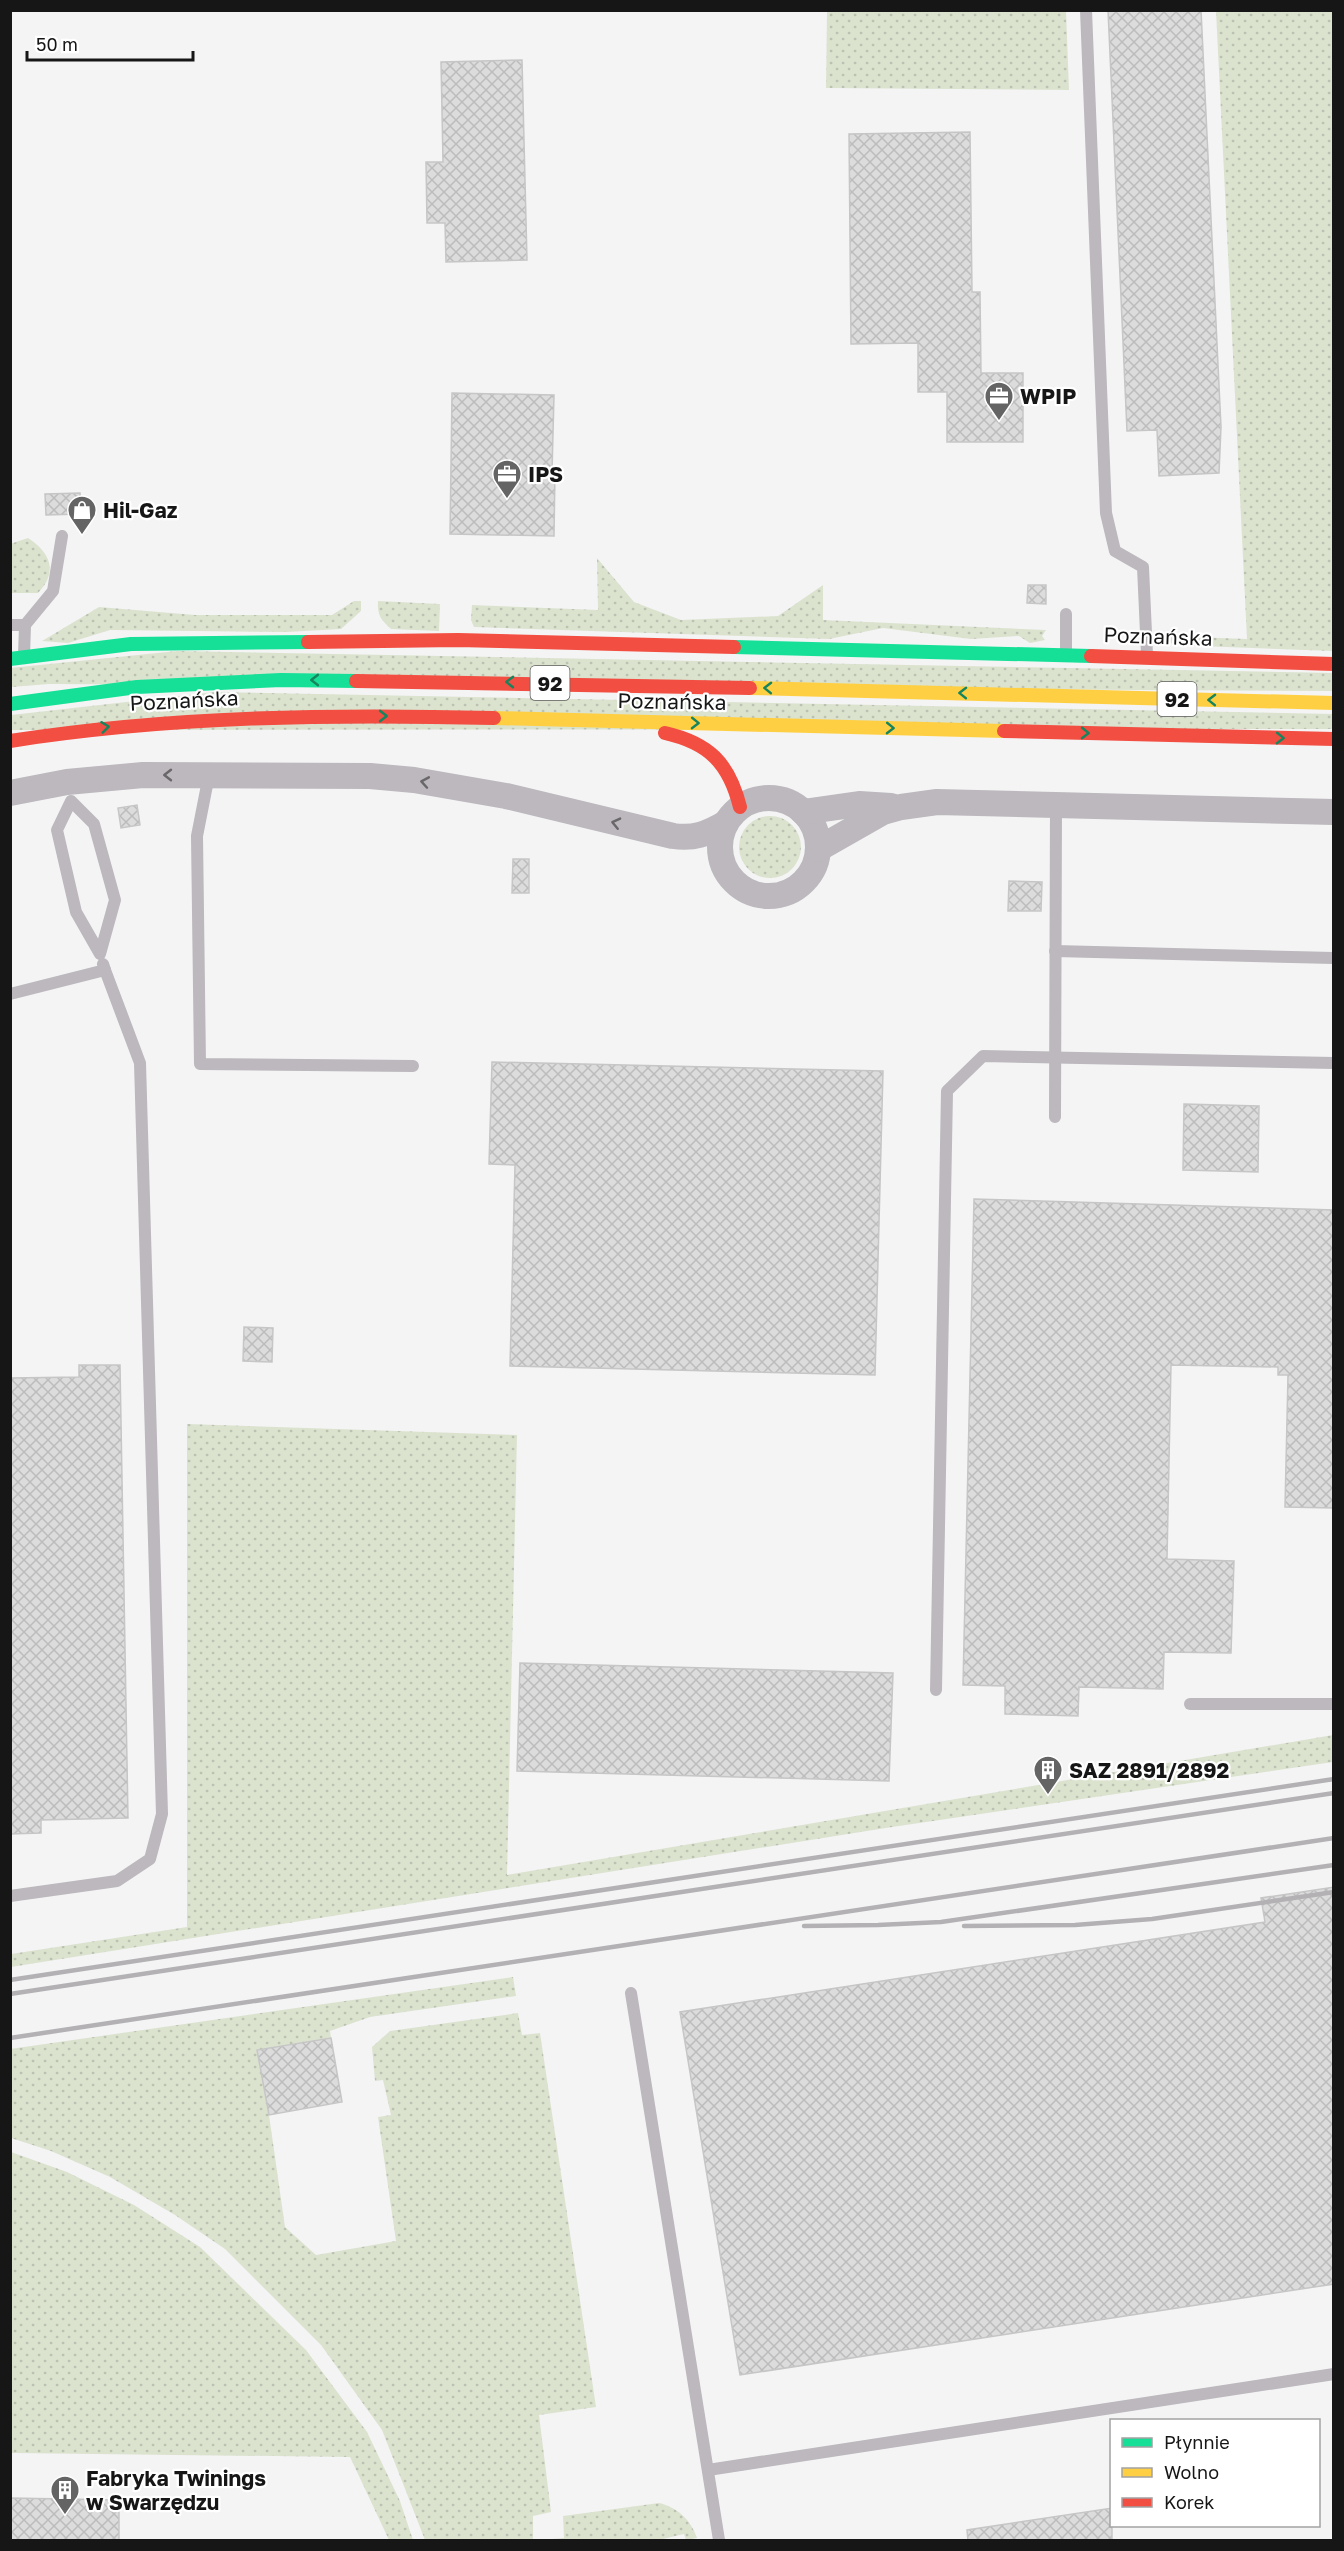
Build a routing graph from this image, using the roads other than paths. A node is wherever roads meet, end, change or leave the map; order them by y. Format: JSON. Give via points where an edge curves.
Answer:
{"nodes":[{"id":1,"x":1086,"y":10,"type":"edge"},
{"id":2,"x":62,"y":536,"type":"dead end"},
{"id":3,"x":1066,"y":614,"type":"dead end"},
{"id":4,"x":25,"y":625,"type":"junction"},
{"id":5,"x":10,"y":626,"type":"edge"},
{"id":6,"x":1066,"y":655,"type":"junction"},
{"id":7,"x":1148,"y":657,"type":"junction"},
{"id":8,"x":17,"y":658,"type":"edge"},
{"id":9,"x":1334,"y":664,"type":"edge"},
{"id":10,"x":1334,"y":703,"type":"edge"},
{"id":11,"x":10,"y":704,"type":"edge"},
{"id":12,"x":595,"y":720,"type":"junction"},
{"id":13,"x":1334,"y":739,"type":"edge"},
{"id":14,"x":10,"y":741,"type":"edge"},
{"id":15,"x":209,"y":776,"type":"junction"},
{"id":16,"x":69,"y":792,"type":"junction"},
{"id":17,"x":10,"y":793,"type":"edge"},
{"id":18,"x":1056,"y":804,"type":"junction"},
{"id":19,"x":901,"y":807,"type":"junction"},
{"id":20,"x":803,"y":812,"type":"junction"},
{"id":21,"x":1334,"y":812,"type":"edge"},
{"id":22,"x":733,"y":815,"type":"junction"},
{"id":23,"x":818,"y":849,"type":"junction"},
{"id":24,"x":1055,"y":951,"type":"junction"},
{"id":25,"x":100,"y":954,"type":"junction"},
{"id":26,"x":1334,"y":958,"type":"edge"},
{"id":27,"x":105,"y":970,"type":"junction"},
{"id":28,"x":10,"y":994,"type":"edge"},
{"id":29,"x":1055,"y":1058,"type":"junction"},
{"id":30,"x":1334,"y":1063,"type":"edge"},
{"id":31,"x":413,"y":1066,"type":"dead end"},
{"id":32,"x":1055,"y":1117,"type":"dead end"},
{"id":33,"x":936,"y":1690,"type":"dead end"},
{"id":34,"x":1190,"y":1704,"type":"dead end"},
{"id":35,"x":1334,"y":1704,"type":"edge"},
{"id":36,"x":10,"y":1896,"type":"edge"},
{"id":37,"x":631,"y":1993,"type":"dead end"},
{"id":38,"x":1334,"y":2374,"type":"edge"},
{"id":39,"x":708,"y":2470,"type":"junction"},
{"id":40,"x":719,"y":2541,"type":"edge"}],
"edges":[{"from":1,"to":7,"type":"lane","via":[[1106,513],[1115,551],[1143,567]]},
{"from":2,"to":4,"type":"lane","via":[[53,591]]},
{"from":3,"to":6,"type":"lane"},
{"from":4,"to":5,"type":"lane"},
{"from":4,"to":8,"type":"lane"},
{"from":6,"to":7,"type":"main road","name":"Poznańska"},
{"from":6,"to":8,"type":"main road","name":"Poznańska","via":[[458,640],[131,644]]},
{"from":7,"to":9,"type":"main road","name":"Poznańska"},
{"from":10,"to":11,"type":"main road","name":"Poznańska","number":"92","one_way":true,"via":[[281,680],[137,687]]},
{"from":12,"to":13,"type":"main road","name":"Poznańska","number":"92","one_way":true},
{"from":14,"to":12,"type":"main road","name":"Poznańska","number":"92","one_way":true,"via":[[121,725],[235,717]]},
{"from":12,"to":22,"type":"main road","via":[[679,735],[704,745],[728,773],[737,793]]},
{"from":15,"to":16,"type":"street","one_way":true,"via":[[143,775]]},
{"from":22,"to":15,"type":"street","one_way":true,"via":[[700,836],[688,838],[506,796],[414,780],[370,776]]},
{"from":15,"to":31,"type":"lane","via":[[197,836],[201,1064]]},
{"from":16,"to":17,"type":"street"},
{"from":16,"to":25,"type":"lane","via":[[57,830],[76,912]]},
{"from":16,"to":25,"type":"lane","via":[[94,825],[115,900]]},
{"from":18,"to":19,"type":"street","via":[[937,802]]},
{"from":18,"to":21,"type":"street"},
{"from":18,"to":24,"type":"lane"},
{"from":19,"to":20,"type":"street","via":[[859,804]]},
{"from":19,"to":23,"type":"street","via":[[867,820]]},
{"from":20,"to":22,"type":"street","via":[[789,802],[772,798],[755,800]]},
{"from":20,"to":23,"type":"street","via":[[817,835]]},
{"from":22,"to":23,"type":"street","via":[[720,840],[720,858],[740,887],[756,895],[791,892],[805,881]]},
{"from":24,"to":26,"type":"lane"},
{"from":24,"to":29,"type":"lane"},
{"from":25,"to":27,"type":"lane"},
{"from":27,"to":28,"type":"lane"},
{"from":27,"to":36,"type":"lane","via":[[141,1063],[162,1814],[150,1858],[117,1881]]},
{"from":29,"to":30,"type":"lane"},
{"from":29,"to":32,"type":"lane"},
{"from":29,"to":33,"type":"lane","via":[[983,1056],[947,1091]]},
{"from":34,"to":35,"type":"lane"},
{"from":37,"to":39,"type":"lane"},
{"from":38,"to":39,"type":"lane"},
{"from":39,"to":40,"type":"lane"}]}
